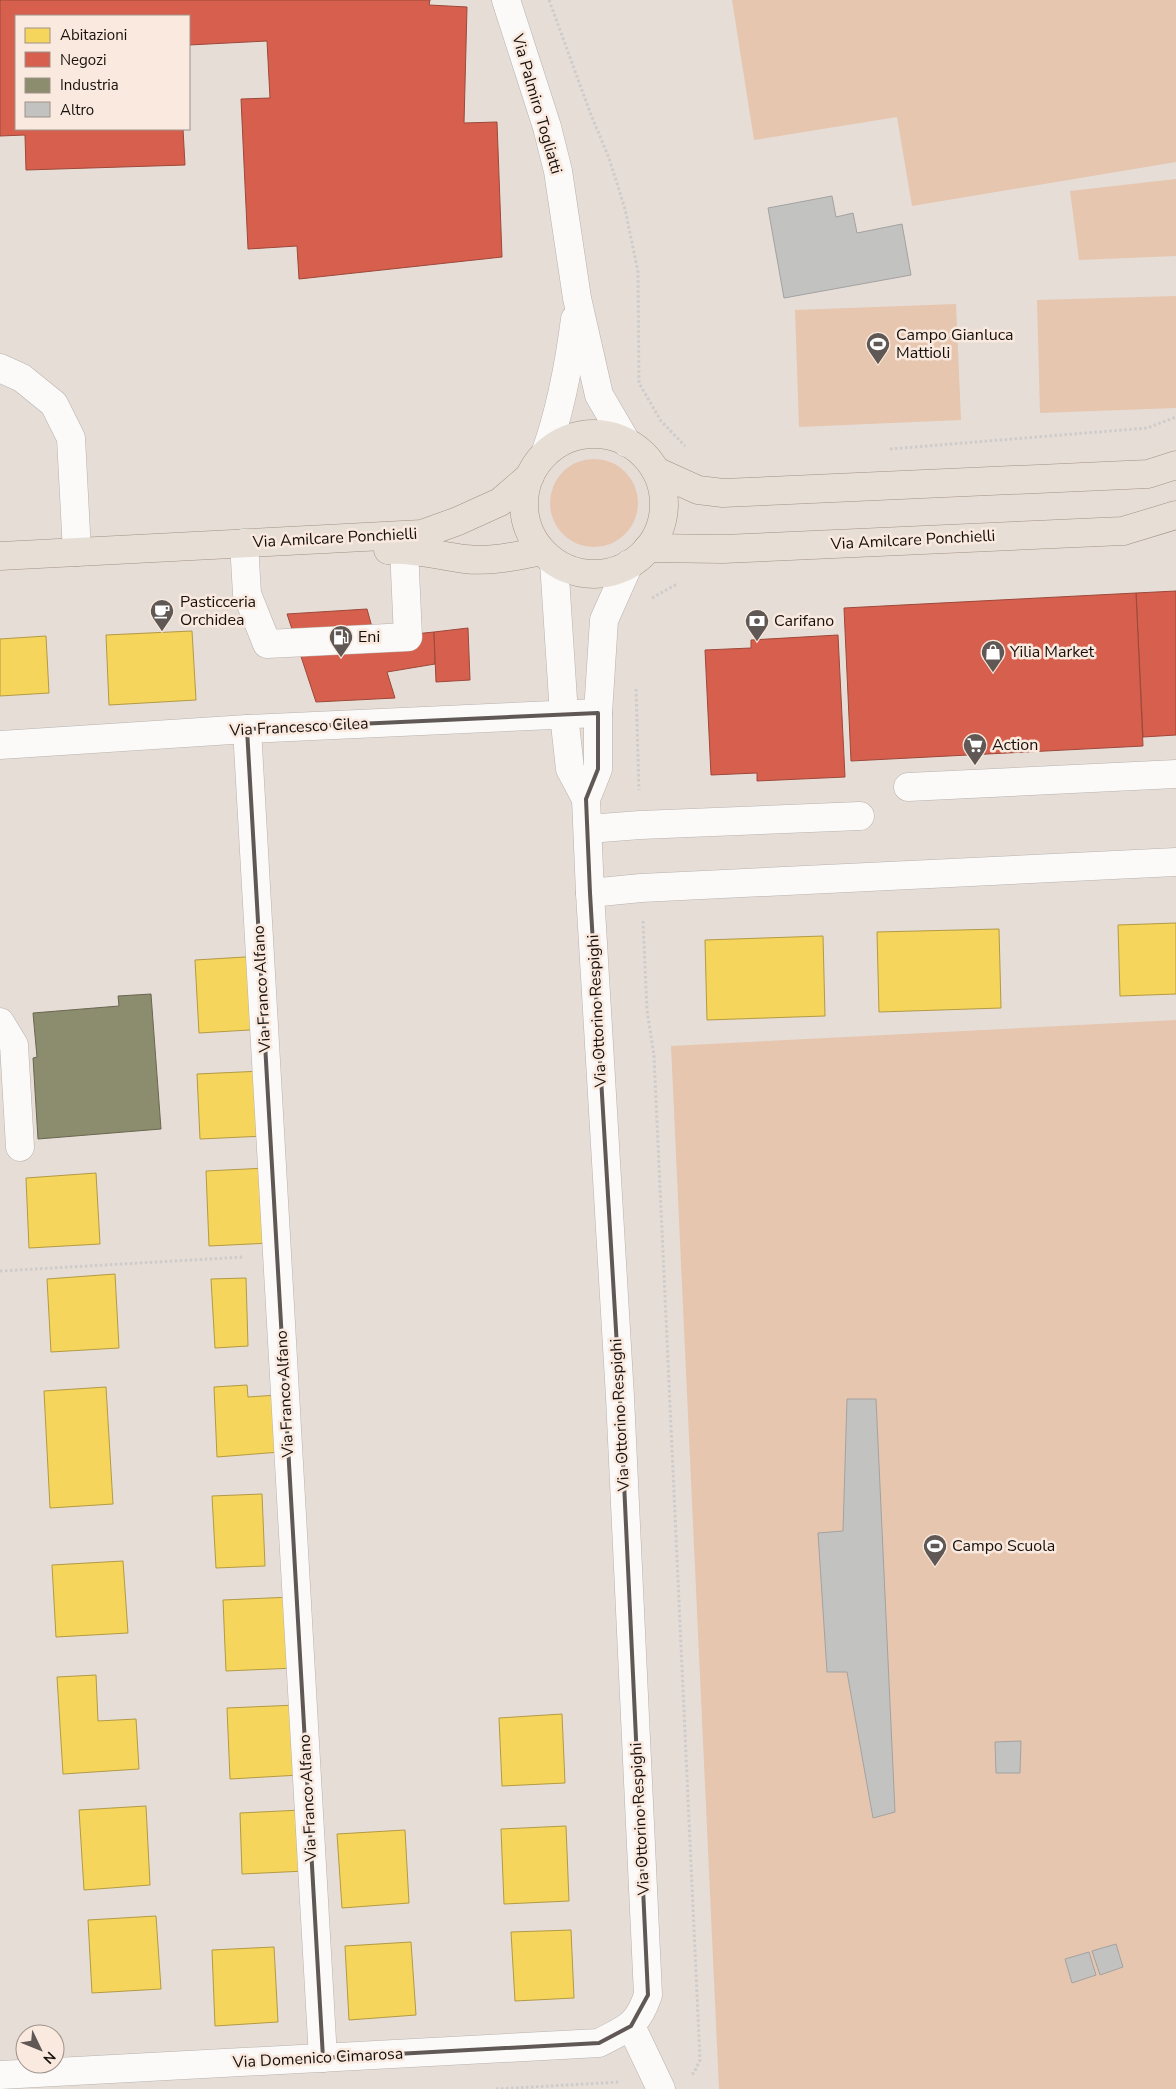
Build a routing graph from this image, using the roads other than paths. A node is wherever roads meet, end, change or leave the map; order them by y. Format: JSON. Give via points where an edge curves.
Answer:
{"nodes":[{"id":1,"x":506,"y":0,"type":"edge"},
{"id":2,"x":577,"y":298,"type":"junction"},
{"id":3,"x":0,"y":368,"type":"edge"},
{"id":4,"x":627,"y":443,"type":"junction"},
{"id":5,"x":546,"y":454,"type":"junction"},
{"id":6,"x":1176,"y":465,"type":"edge"},
{"id":7,"x":656,"y":471,"type":"junction"},
{"id":8,"x":530,"y":476,"type":"junction"},
{"id":9,"x":1176,"y":515,"type":"edge"},
{"id":10,"x":1122,"y":531,"type":"junction"},
{"id":11,"x":1176,"y":532,"type":"edge"},
{"id":12,"x":244,"y":544,"type":"junction"},
{"id":13,"x":404,"y":549,"type":"junction"},
{"id":14,"x":77,"y":552,"type":"junction"},
{"id":15,"x":0,"y":556,"type":"edge"},
{"id":16,"x":639,"y":556,"type":"junction"},
{"id":17,"x":548,"y":557,"type":"junction"},
{"id":18,"x":598,"y":712,"type":"junction"},
{"id":19,"x":564,"y":715,"type":"junction"},
{"id":20,"x":247,"y":729,"type":"junction"},
{"id":21,"x":0,"y":745,"type":"edge"},
{"id":22,"x":1176,"y":774,"type":"edge"},
{"id":23,"x":908,"y":787,"type":"dead end"},
{"id":24,"x":586,"y":800,"type":"junction"},
{"id":25,"x":860,"y":816,"type":"dead end"},
{"id":26,"x":588,"y":829,"type":"junction"},
{"id":27,"x":1176,"y":862,"type":"edge"},
{"id":28,"x":590,"y":893,"type":"junction"},
{"id":29,"x":0,"y":1022,"type":"edge"},
{"id":30,"x":20,"y":1147,"type":"dead end"},
{"id":31,"x":631,"y":2026,"type":"junction"},
{"id":32,"x":322,"y":2058,"type":"junction"},
{"id":33,"x":0,"y":2075,"type":"edge"},
{"id":34,"x":672,"y":2084,"type":"edge"}],
"edges":[{"from":1,"to":2,"type":"street","name":"Via Palmiro Togliatti","via":[[558,171]]},
{"from":2,"to":4,"type":"street","name":"Via Palmiro Togliatti","via":[[599,395]]},
{"from":2,"to":5,"type":"street","name":"Via Palmiro Togliatti","via":[[569,364]]},
{"from":3,"to":14,"type":"street","via":[[22,378],[54,404],[71,438]]},
{"from":4,"to":5,"type":"main road","name":"Via Amilcare Ponchielli","via":[[607,435],[585,435],[563,441]]},
{"from":4,"to":7,"type":"main road","name":"Via Amilcare Ponchielli","via":[[644,455]]},
{"from":5,"to":8,"type":"main road","name":"Via Amilcare Ponchielli"},
{"from":6,"to":7,"type":"main road","name":"Via Amilcare Ponchielli","via":[[1148,474],[723,493],[698,490]]},
{"from":7,"to":16,"type":"main road","name":"Via Amilcare Ponchielli","via":[[662,490],[663,511],[658,530]]},
{"from":8,"to":12,"type":"main road","name":"Via Amilcare Ponchielli","via":[[500,502],[422,534]]},
{"from":8,"to":17,"type":"main road","name":"Via Amilcare Ponchielli","via":[[524,496],[524,515],[530,535]]},
{"from":9,"to":10,"type":"main road","name":"Via Amilcare Ponchielli"},
{"from":10,"to":11,"type":"main road"},
{"from":10,"to":16,"type":"main road","name":"Via Amilcare Ponchielli","via":[[723,549]]},
{"from":12,"to":13,"type":"main road","name":"Via Amilcare Ponchielli","via":[[357,552]]},
{"from":12,"to":13,"type":"street","via":[[247,594],[267,644],[408,637]]},
{"from":12,"to":14,"type":"main road","name":"Via Amilcare Ponchielli"},
{"from":13,"to":17,"type":"main road","name":"Via Amilcare Ponchielli","via":[[466,560]]},
{"from":14,"to":15,"type":"main road","name":"Via Amilcare Ponchielli"},
{"from":16,"to":17,"type":"main road","name":"Via Amilcare Ponchielli","via":[[611,572],[591,574],[572,571]]},
{"from":16,"to":18,"type":"street","name":"Via Ottorino Respighi","via":[[604,620]]},
{"from":17,"to":19,"type":"street","name":"Via Ottorino Respighi"},
{"from":18,"to":19,"type":"street","name":"Via Francesco Cilea"},
{"from":18,"to":24,"type":"street","name":"Via Ottorino Respighi","via":[[598,769]]},
{"from":19,"to":20,"type":"street","name":"Via Francesco Cilea"},
{"from":19,"to":24,"type":"street","name":"Via Ottorino Respighi","via":[[570,769]]},
{"from":20,"to":21,"type":"street","name":"Via Francesco Cilea"},
{"from":20,"to":32,"type":"street","name":"Via Franco Alfano"},
{"from":22,"to":23,"type":"street"},
{"from":24,"to":26,"type":"street","name":"Via Ottorino Respighi"},
{"from":25,"to":26,"type":"street"},
{"from":26,"to":28,"type":"street","name":"Via Ottorino Respighi"},
{"from":27,"to":28,"type":"street"},
{"from":28,"to":31,"type":"street","name":"Via Ottorino Respighi","via":[[619,1387],[648,1995],[642,2012]]},
{"from":29,"to":30,"type":"street","via":[[14,1045]]},
{"from":31,"to":32,"type":"street","name":"Via Domenico Cimarosa","via":[[599,2043]]},
{"from":31,"to":34,"type":"street"},
{"from":32,"to":33,"type":"street","name":"Via Domenico Cimarosa"}]}
